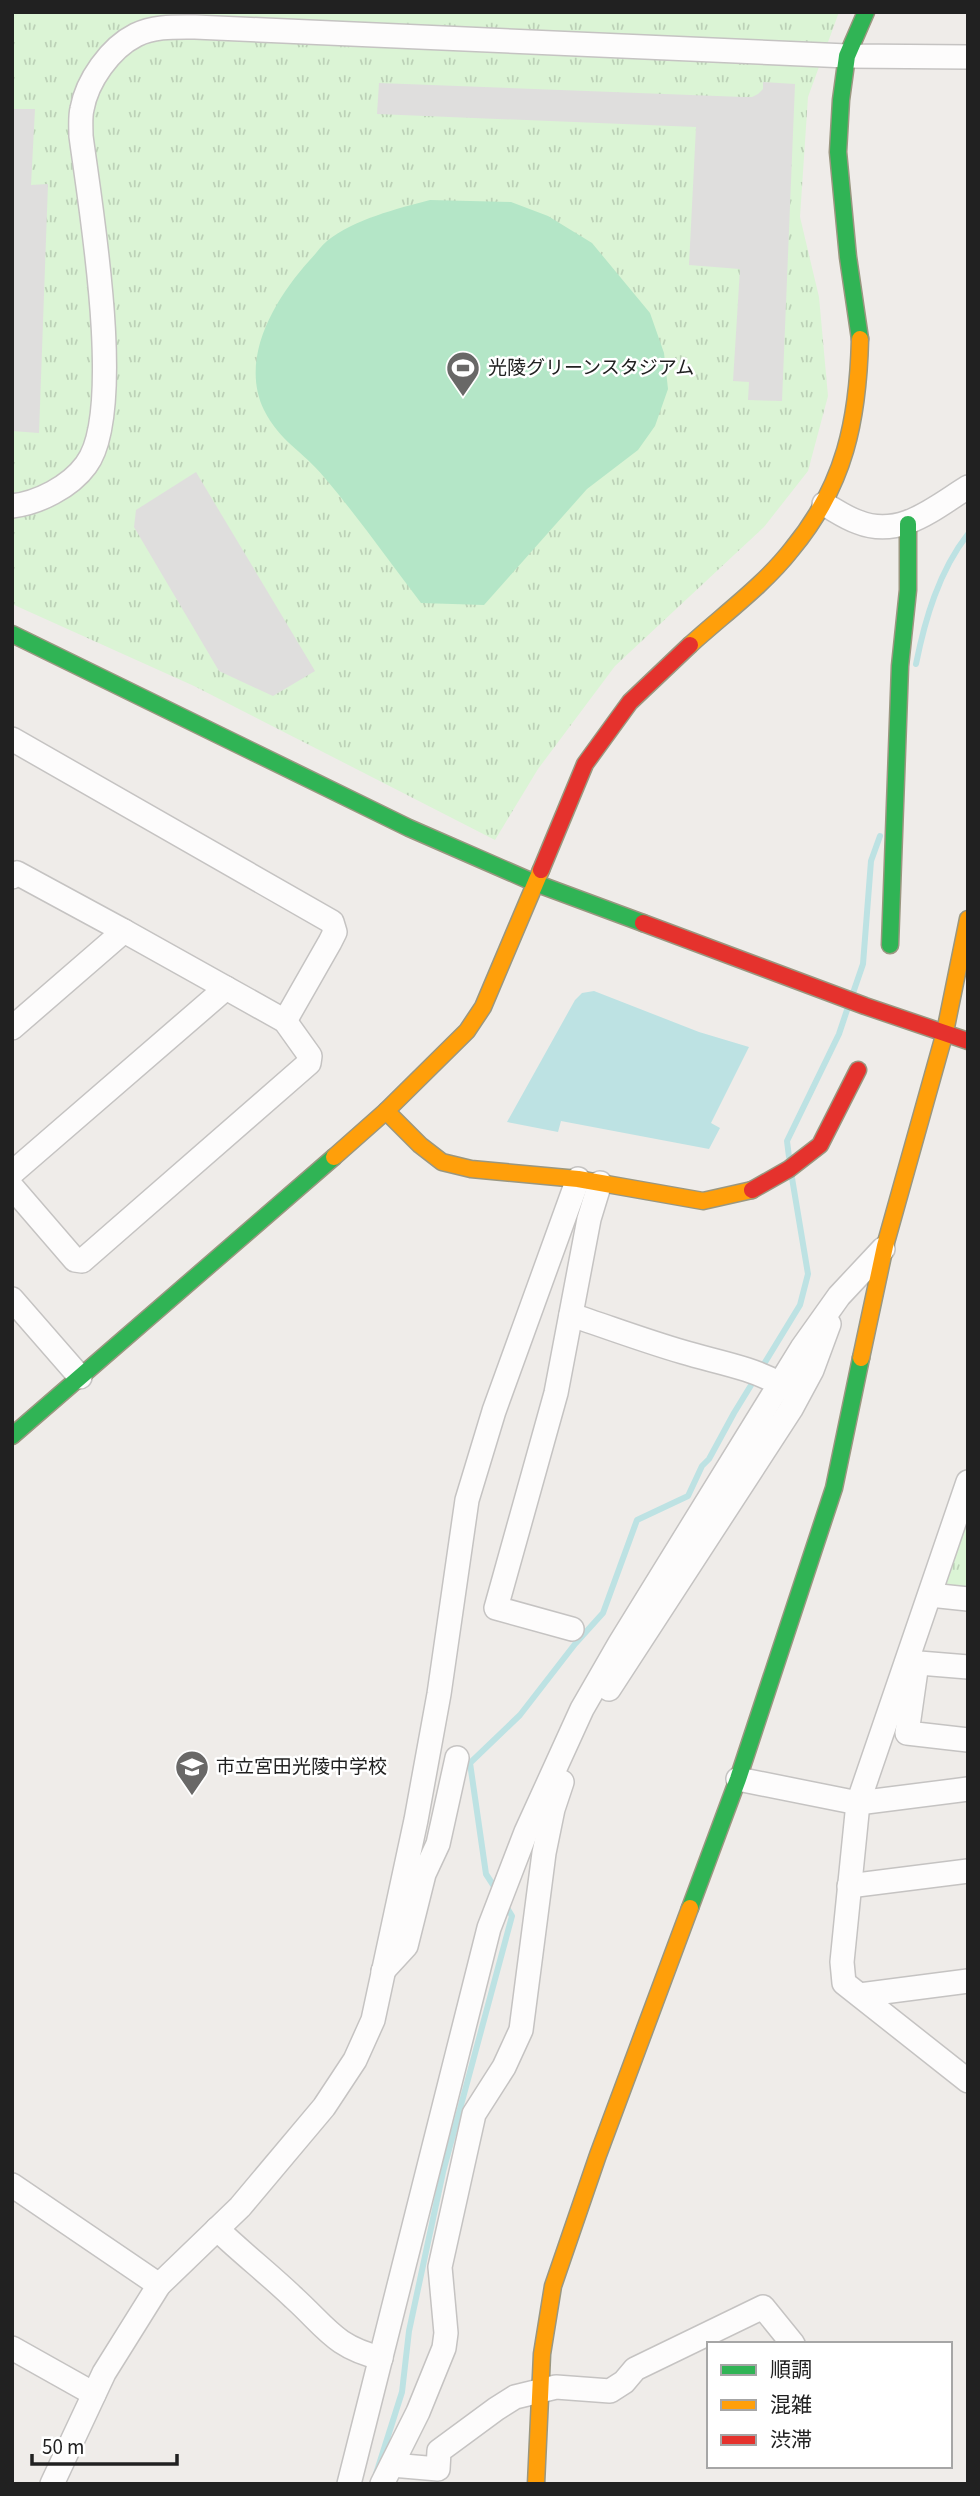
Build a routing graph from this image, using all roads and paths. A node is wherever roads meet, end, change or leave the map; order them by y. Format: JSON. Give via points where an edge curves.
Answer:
{"nodes":[{"id":1,"x":866,"y":12,"type":"edge"},
{"id":2,"x":847,"y":56,"type":"junction"},
{"id":3,"x":968,"y":57,"type":"edge"},
{"id":4,"x":968,"y":487,"type":"edge"},
{"id":5,"x":824,"y":504,"type":"junction"},
{"id":6,"x":12,"y":506,"type":"edge"},
{"id":7,"x":908,"y":524,"type":"junction"},
{"id":8,"x":12,"y":634,"type":"edge"},
{"id":9,"x":12,"y":739,"type":"edge"},
{"id":10,"x":14,"y":874,"type":"edge"},
{"id":11,"x":535,"y":883,"type":"junction"},
{"id":12,"x":968,"y":919,"type":"edge"},
{"id":13,"x":124,"y":931,"type":"junction"},
{"id":14,"x":890,"y":945,"type":"dead end"},
{"id":15,"x":226,"y":988,"type":"junction"},
{"id":16,"x":285,"y":1021,"type":"junction"},
{"id":17,"x":12,"y":1028,"type":"edge"},
{"id":18,"x":945,"y":1032,"type":"junction"},
{"id":19,"x":968,"y":1041,"type":"edge"},
{"id":20,"x":858,"y":1070,"type":"dead end"},
{"id":21,"x":386,"y":1111,"type":"junction"},
{"id":22,"x":12,"y":1172,"type":"edge"},
{"id":23,"x":578,"y":1179,"type":"junction"},
{"id":24,"x":600,"y":1183,"type":"junction"},
{"id":25,"x":12,"y":1187,"type":"edge"},
{"id":26,"x":885,"y":1246,"type":"junction"},
{"id":27,"x":839,"y":1296,"type":"junction"},
{"id":28,"x":12,"y":1299,"type":"edge"},
{"id":29,"x":571,"y":1315,"type":"junction"},
{"id":30,"x":80,"y":1377,"type":"junction"},
{"id":31,"x":780,"y":1384,"type":"junction"},
{"id":32,"x":12,"y":1436,"type":"edge"},
{"id":33,"x":968,"y":1482,"type":"edge"},
{"id":34,"x":930,"y":1595,"type":"junction"},
{"id":35,"x":968,"y":1599,"type":"edge"},
{"id":36,"x":572,"y":1629,"type":"dead end"},
{"id":37,"x":912,"y":1663,"type":"junction"},
{"id":38,"x":968,"y":1667,"type":"edge"},
{"id":39,"x":968,"y":1740,"type":"edge"},
{"id":40,"x":457,"y":1758,"type":"dead end"},
{"id":41,"x":738,"y":1779,"type":"junction"},
{"id":42,"x":968,"y":1789,"type":"edge"},
{"id":43,"x":858,"y":1803,"type":"junction"},
{"id":44,"x":968,"y":1871,"type":"edge"},
{"id":45,"x":849,"y":1886,"type":"junction"},
{"id":46,"x":383,"y":1971,"type":"junction"},
{"id":47,"x":968,"y":1981,"type":"edge"},
{"id":48,"x":860,"y":1995,"type":"junction"},
{"id":49,"x":968,"y":2081,"type":"edge"},
{"id":50,"x":15,"y":2193,"type":"edge"},
{"id":51,"x":217,"y":2229,"type":"junction"},
{"id":52,"x":159,"y":2285,"type":"junction"},
{"id":53,"x":791,"y":2342,"type":"edge"},
{"id":54,"x":12,"y":2348,"type":"edge"},
{"id":55,"x":381,"y":2358,"type":"junction"},
{"id":56,"x":540,"y":2391,"type":"junction"},
{"id":57,"x":94,"y":2394,"type":"junction"},
{"id":58,"x":387,"y":2474,"type":"edge"},
{"id":59,"x":441,"y":2477,"type":"edge"},
{"id":60,"x":52,"y":2484,"type":"edge"},
{"id":61,"x":349,"y":2484,"type":"edge"},
{"id":62,"x":536,"y":2484,"type":"edge"}],
"edges":[{"from":1,"to":2,"type":"street"},
{"from":2,"to":3,"type":"street"},
{"from":2,"to":5,"type":"street","via":[[838,152],[860,337],[859,376],[841,468]]},
{"from":2,"to":6,"type":"street","via":[[195,27],[165,27],[135,36],[111,55],[91,81],[82,109],[103,335],[103,416],[97,442],[87,465],[67,483],[26,505]]},
{"from":4,"to":7,"type":"street"},
{"from":5,"to":7,"type":"street","via":[[859,523],[884,528]]},
{"from":5,"to":11,"type":"street","via":[[792,550],[656,676],[607,731],[585,764]]},
{"from":7,"to":14,"type":"street"},
{"from":8,"to":11,"type":"street","via":[[409,828]]},
{"from":9,"to":16,"type":"street","via":[[332,922],[335,932]]},
{"from":10,"to":13,"type":"street"},
{"from":11,"to":18,"type":"street"},
{"from":11,"to":21,"type":"street","via":[[483,1007],[446,1054]]},
{"from":12,"to":18,"type":"street"},
{"from":13,"to":15,"type":"street"},
{"from":13,"to":17,"type":"street"},
{"from":15,"to":16,"type":"street"},
{"from":15,"to":22,"type":"street"},
{"from":16,"to":25,"type":"street","via":[[310,1056],[309,1063],[82,1261],[75,1260]]},
{"from":18,"to":19,"type":"street"},
{"from":18,"to":26,"type":"street"},
{"from":20,"to":24,"type":"street","via":[[820,1145],[751,1191],[704,1201]]},
{"from":21,"to":23,"type":"street","via":[[442,1162]]},
{"from":21,"to":30,"type":"street"},
{"from":23,"to":24,"type":"street"},
{"from":23,"to":46,"type":"street","via":[[467,1500],[439,1694]]},
{"from":24,"to":29,"type":"street"},
{"from":26,"to":27,"type":"street"},
{"from":26,"to":41,"type":"street","via":[[834,1488]]},
{"from":27,"to":31,"type":"street"},
{"from":27,"to":58,"type":"street","via":[[812,1370],[791,1409],[603,1699],[563,1778],[544,1853],[521,2030],[474,2114],[440,2267],[444,2348]]},
{"from":28,"to":30,"type":"street"},
{"from":29,"to":31,"type":"street"},
{"from":29,"to":36,"type":"street","via":[[556,1393],[496,1608]]},
{"from":30,"to":32,"type":"street"},
{"from":31,"to":55,"type":"street","via":[[582,1709],[526,1832],[489,1928]]},
{"from":33,"to":34,"type":"street"},
{"from":34,"to":35,"type":"street"},
{"from":34,"to":37,"type":"street"},
{"from":37,"to":38,"type":"street"},
{"from":37,"to":39,"type":"street","via":[[907,1733]]},
{"from":37,"to":43,"type":"street"},
{"from":40,"to":46,"type":"street","via":[[438,1844],[424,1874],[407,1946]]},
{"from":41,"to":43,"type":"street"},
{"from":41,"to":56,"type":"street","via":[[553,2286]]},
{"from":42,"to":43,"type":"street"},
{"from":43,"to":45,"type":"street"},
{"from":44,"to":45,"type":"street"},
{"from":45,"to":48,"type":"street","via":[[844,1983]]},
{"from":46,"to":51,"type":"street","via":[[373,2020],[355,2060],[324,2107]]},
{"from":47,"to":48,"type":"street"},
{"from":48,"to":49,"type":"street"},
{"from":50,"to":52,"type":"street"},
{"from":51,"to":52,"type":"street"},
{"from":51,"to":55,"type":"street","via":[[321,2327],[348,2348]]},
{"from":52,"to":57,"type":"street"},
{"from":53,"to":56,"type":"street","via":[[764,2307],[635,2369],[610,2391],[556,2387]]},
{"from":54,"to":57,"type":"street"},
{"from":55,"to":61,"type":"street"},
{"from":56,"to":59,"type":"street","via":[[515,2397],[439,2451]]},
{"from":56,"to":62,"type":"street"},
{"from":57,"to":60,"type":"street"},
{"from":58,"to":59,"type":"street"}]}
